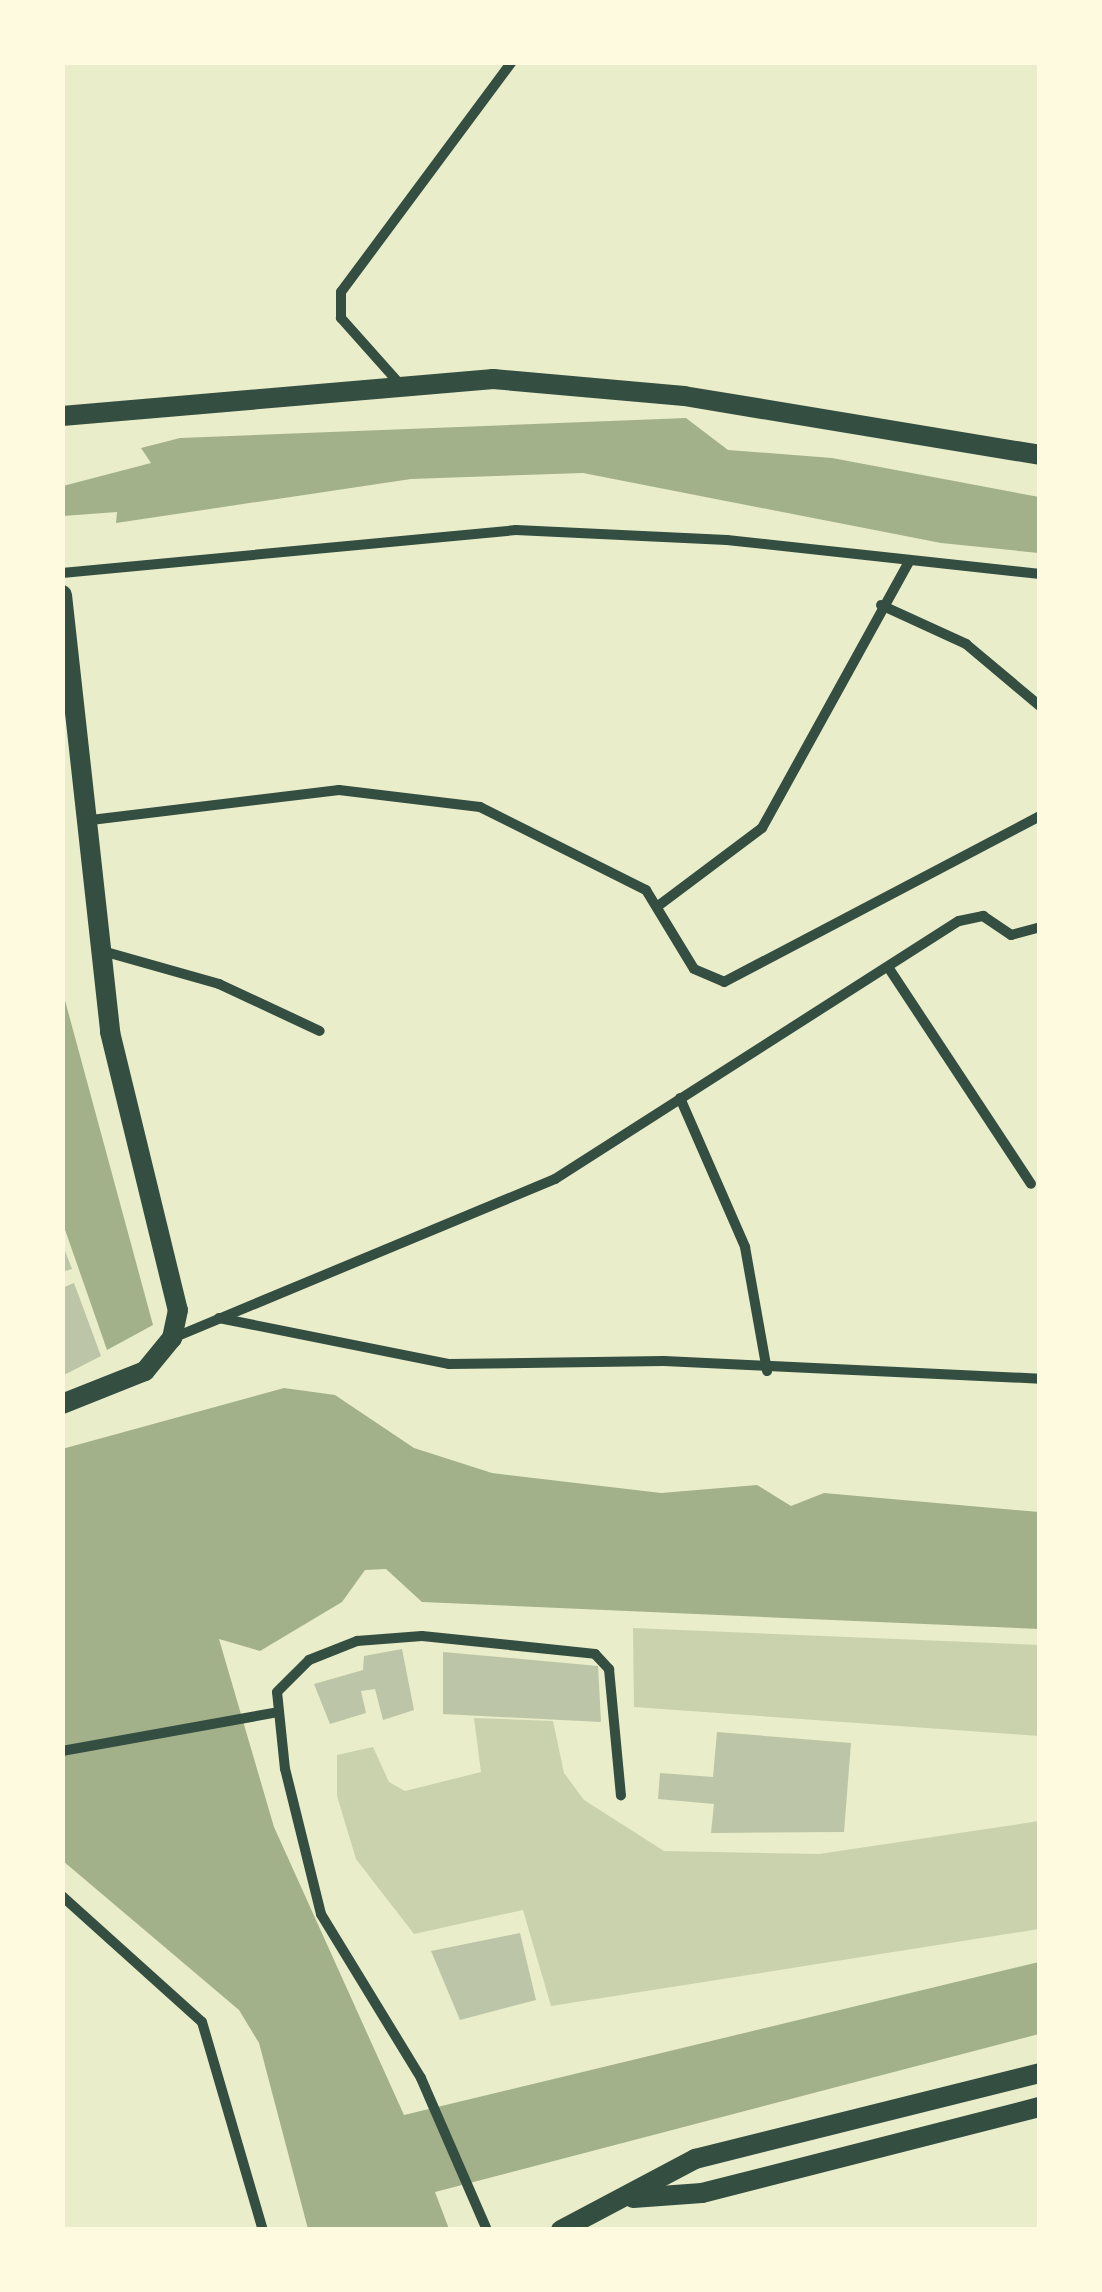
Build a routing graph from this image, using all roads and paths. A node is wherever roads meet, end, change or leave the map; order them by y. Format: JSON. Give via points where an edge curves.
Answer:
{"nodes":[{"id":1,"x":512,"y":62,"type":"edge"},
{"id":2,"x":398,"y":382,"type":"junction"},
{"id":3,"x":62,"y":416,"type":"edge"},
{"id":4,"x":1034,"y":448,"type":"edge"},
{"id":5,"x":908,"y":563,"type":"junction"},
{"id":6,"x":62,"y":574,"type":"edge"},
{"id":7,"x":1040,"y":574,"type":"edge"},
{"id":8,"x":62,"y":595,"type":"edge"},
{"id":9,"x":881,"y":605,"type":"junction"},
{"id":10,"x":1040,"y":706,"type":"edge"},
{"id":11,"x":1040,"y":816,"type":"edge"},
{"id":12,"x":91,"y":820,"type":"junction"},
{"id":13,"x":658,"y":906,"type":"junction"},
{"id":14,"x":1040,"y":926,"type":"edge"},
{"id":15,"x":98,"y":950,"type":"junction"},
{"id":16,"x":890,"y":970,"type":"junction"},
{"id":17,"x":320,"y":1032,"type":"dead end"},
{"id":18,"x":680,"y":1098,"type":"junction"},
{"id":19,"x":1031,"y":1184,"type":"dead end"},
{"id":20,"x":218,"y":1318,"type":"junction"},
{"id":21,"x":172,"y":1338,"type":"junction"},
{"id":22,"x":767,"y":1371,"type":"junction"},
{"id":23,"x":1040,"y":1380,"type":"edge"},
{"id":24,"x":62,"y":1404,"type":"edge"},
{"id":25,"x":274,"y":1713,"type":"junction"},
{"id":26,"x":62,"y":1751,"type":"edge"},
{"id":27,"x":621,"y":1794,"type":"dead end"},
{"id":28,"x":62,"y":1896,"type":"edge"},
{"id":29,"x":1040,"y":2073,"type":"edge"},
{"id":30,"x":1040,"y":2108,"type":"edge"},
{"id":31,"x":633,"y":2198,"type":"junction"},
{"id":32,"x":264,"y":2230,"type":"edge"},
{"id":33,"x":487,"y":2230,"type":"edge"},
{"id":34,"x":561,"y":2230,"type":"edge"}],
"edges":[{"from":1,"to":2,"type":"street","via":[[341,292],[340,318]]},
{"from":2,"to":3,"type":"main road"},
{"from":2,"to":4,"type":"main road","via":[[589,384]]},
{"from":5,"to":6,"type":"street","via":[[727,540],[516,530]]},
{"from":5,"to":7,"type":"street"},
{"from":5,"to":9,"type":"street"},
{"from":8,"to":12,"type":"main road"},
{"from":9,"to":10,"type":"street","via":[[966,644]]},
{"from":9,"to":13,"type":"street","via":[[762,828]]},
{"from":11,"to":13,"type":"street","via":[[724,982],[694,969]]},
{"from":12,"to":13,"type":"street","via":[[386,789],[517,823],[631,879]]},
{"from":12,"to":15,"type":"main road"},
{"from":14,"to":16,"type":"street","via":[[1010,935],[972,917]]},
{"from":15,"to":17,"type":"street","via":[[219,984]]},
{"from":15,"to":21,"type":"main road","via":[[130,1128],[176,1288]]},
{"from":16,"to":18,"type":"street"},
{"from":16,"to":19,"type":"street"},
{"from":18,"to":20,"type":"street","via":[[555,1180]]},
{"from":18,"to":22,"type":"street","via":[[744,1247]]},
{"from":20,"to":21,"type":"street"},
{"from":20,"to":22,"type":"street","via":[[449,1364],[664,1361]]},
{"from":21,"to":24,"type":"main road","via":[[133,1378]]},
{"from":22,"to":23,"type":"street"},
{"from":25,"to":26,"type":"street"},
{"from":25,"to":27,"type":"street","via":[[290,1675],[357,1641],[422,1636],[582,1650],[609,1670]]},
{"from":25,"to":33,"type":"street","via":[[322,1914],[439,2119]]},
{"from":28,"to":32,"type":"street","via":[[202,2022]]},
{"from":29,"to":31,"type":"main road","via":[[695,2159]]},
{"from":30,"to":31,"type":"main road","via":[[702,2193]]},
{"from":31,"to":34,"type":"main road"}]}
